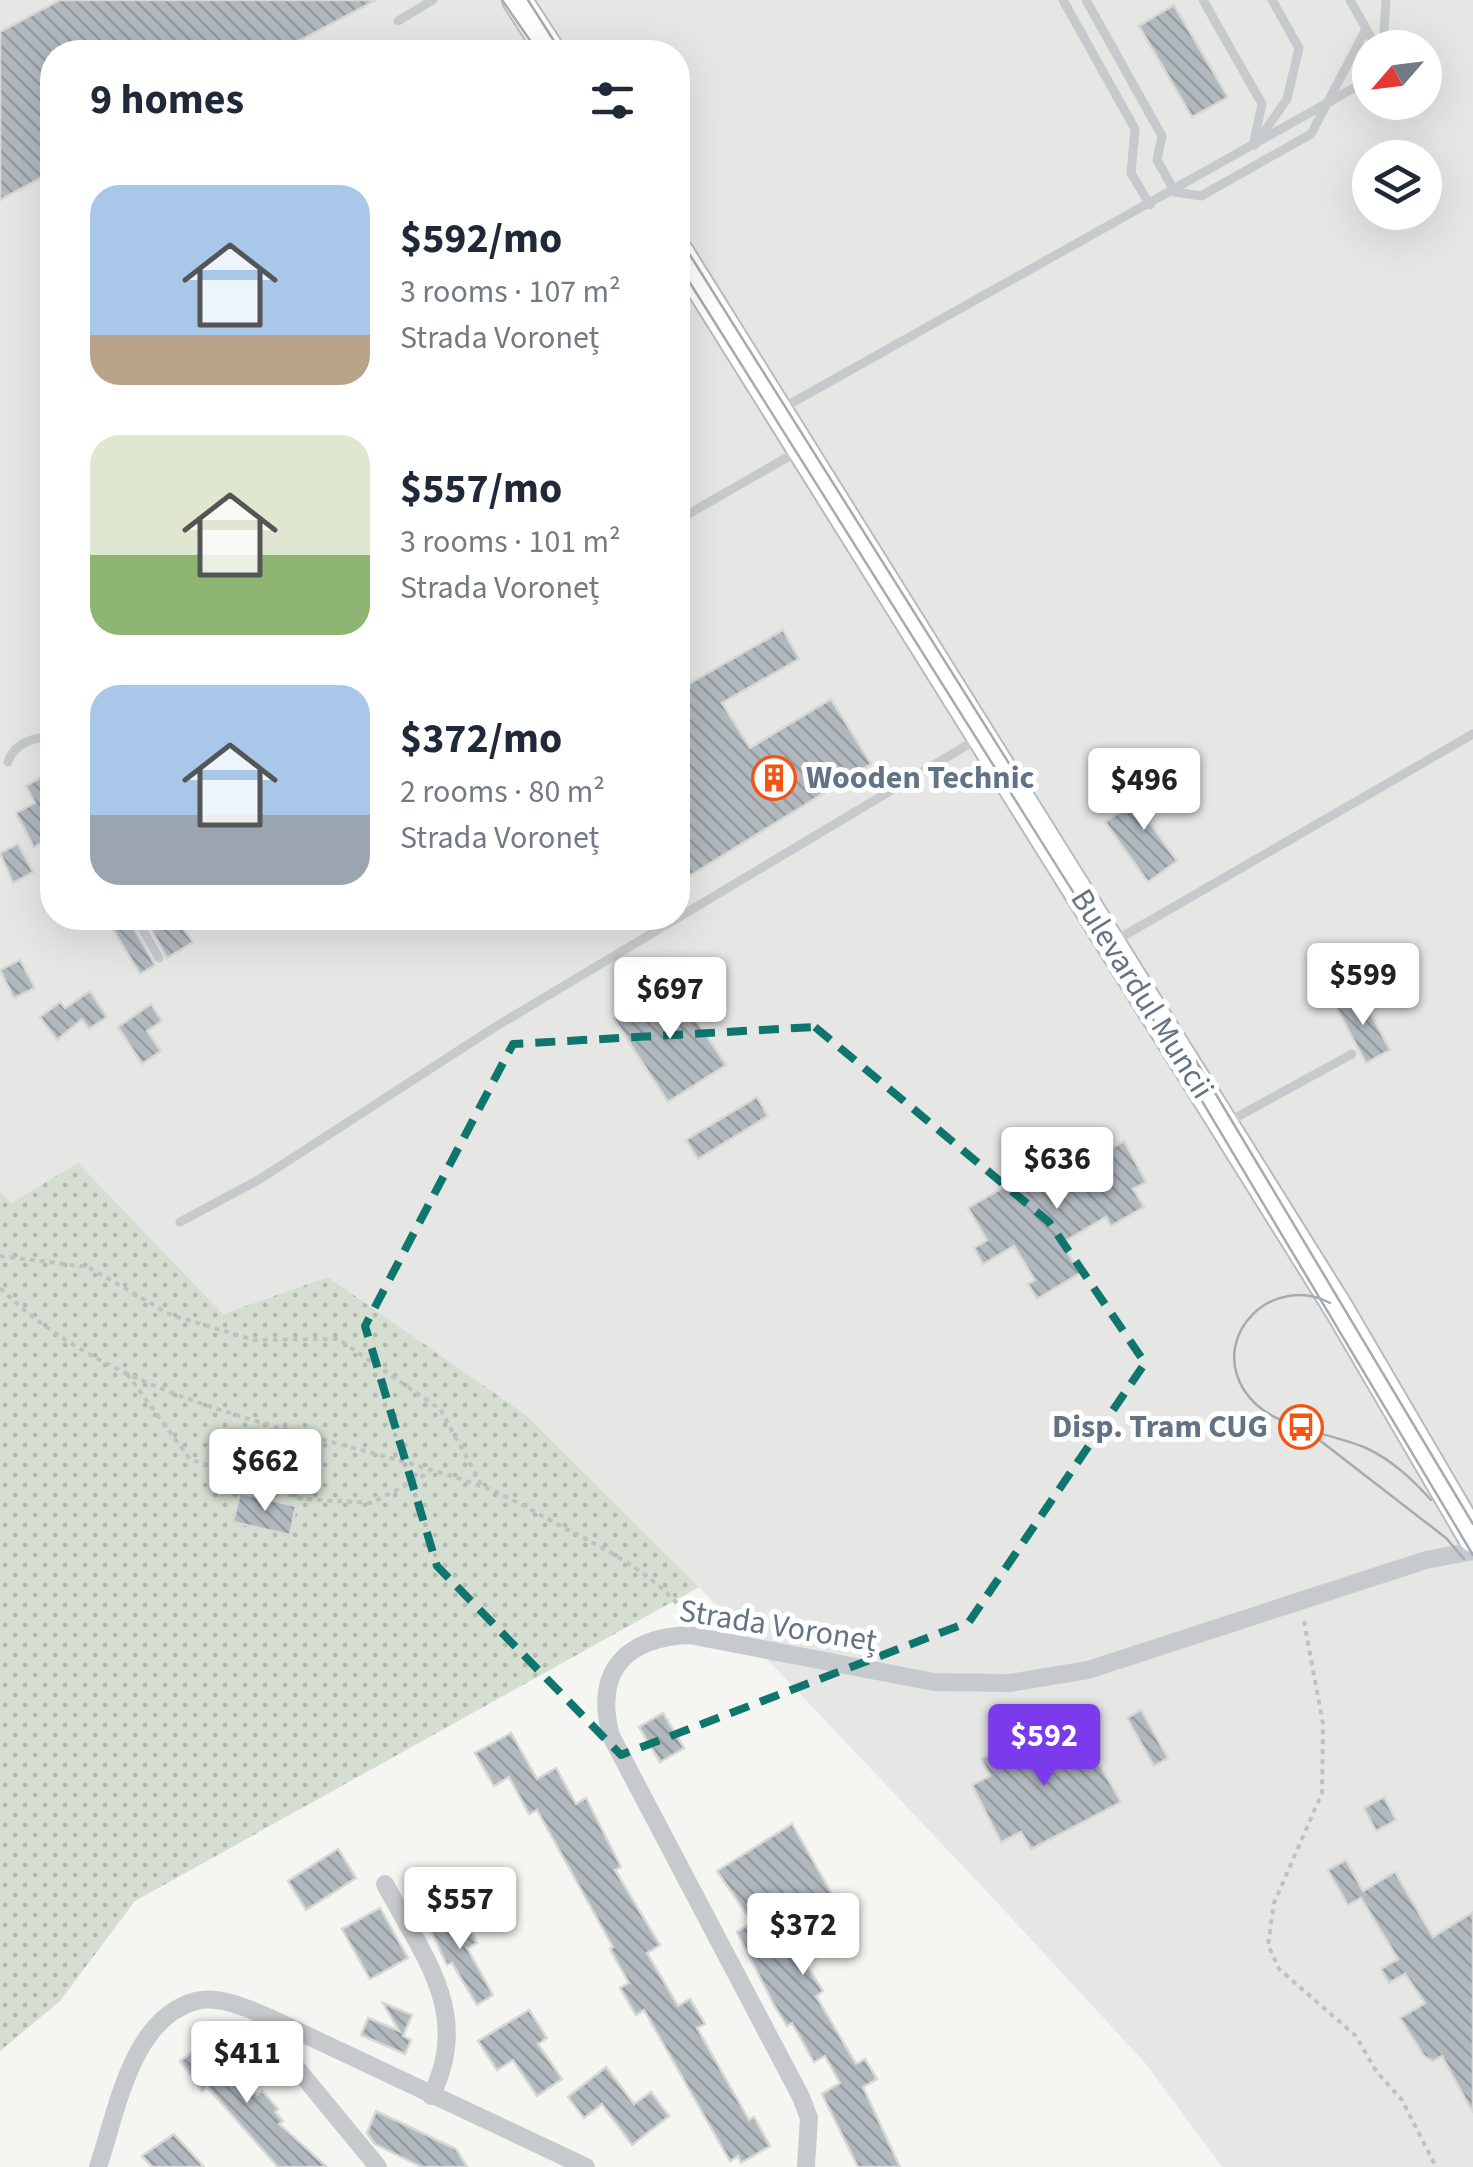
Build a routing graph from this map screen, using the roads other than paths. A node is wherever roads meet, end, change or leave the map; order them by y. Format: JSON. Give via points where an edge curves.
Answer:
{"nodes":[{"id":1,"x":434,"y":0,"type":"edge"},
{"id":2,"x":517,"y":0,"type":"edge"},
{"id":3,"x":1063,"y":0,"type":"edge"},
{"id":4,"x":1086,"y":0,"type":"edge"},
{"id":5,"x":1203,"y":0,"type":"edge"},
{"id":6,"x":1272,"y":0,"type":"edge"},
{"id":7,"x":1350,"y":0,"type":"edge"},
{"id":8,"x":1386,"y":0,"type":"edge"},
{"id":9,"x":398,"y":20,"type":"dead end"},
{"id":10,"x":1366,"y":29,"type":"joint"},
{"id":11,"x":1382,"y":30,"type":"edge"},
{"id":12,"x":542,"y":40,"type":"edge"},
{"id":13,"x":1352,"y":91,"type":"edge"},
{"id":14,"x":1328,"y":106,"type":"junction"},
{"id":15,"x":1253,"y":148,"type":"junction"},
{"id":16,"x":1175,"y":192,"type":"junction"},
{"id":17,"x":1150,"y":205,"type":"junction"},
{"id":18,"x":690,"y":270,"type":"edge"},
{"id":19,"x":779,"y":411,"type":"junction"},
{"id":20,"x":803,"y":449,"type":"junction"},
{"id":21,"x":690,"y":513,"type":"edge"},
{"id":22,"x":1473,"y":734,"type":"edge"},
{"id":23,"x":982,"y":736,"type":"junction"},
{"id":24,"x":40,"y":737,"type":"edge"},
{"id":25,"x":8,"y":762,"type":"dead end"},
{"id":26,"x":690,"y":910,"type":"edge"},
{"id":27,"x":143,"y":930,"type":"edge"},
{"id":28,"x":657,"y":930,"type":"edge"},
{"id":29,"x":1111,"y":943,"type":"junction"},
{"id":30,"x":159,"y":958,"type":"dead end"},
{"id":31,"x":1352,"y":1054,"type":"dead end"},
{"id":32,"x":1224,"y":1124,"type":"junction"},
{"id":33,"x":180,"y":1222,"type":"dead end"},
{"id":34,"x":1473,"y":1538,"type":"edge"},
{"id":35,"x":1473,"y":1551,"type":"edge"},
{"id":36,"x":384,"y":1884,"type":"dead end"},
{"id":37,"x":270,"y":2018,"type":"junction"},
{"id":38,"x":431,"y":2096,"type":"junction"},
{"id":39,"x":98,"y":2167,"type":"edge"},
{"id":40,"x":378,"y":2167,"type":"edge"},
{"id":41,"x":586,"y":2167,"type":"edge"},
{"id":42,"x":806,"y":2167,"type":"edge"}],
"edges":[{"from":1,"to":9,"type":"lane"},
{"from":2,"to":12,"type":"main road"},
{"from":3,"to":17,"type":"lane","via":[[1136,129],[1131,173]]},
{"from":4,"to":16,"type":"lane","via":[[1162,136],[1157,160]]},
{"from":5,"to":15,"type":"lane","via":[[1262,104]]},
{"from":6,"to":15,"type":"lane","via":[[1299,48],[1287,99]]},
{"from":7,"to":10,"type":"lane"},
{"from":8,"to":11,"type":"lane"},
{"from":10,"to":14,"type":"lane"},
{"from":13,"to":14,"type":"lane"},
{"from":14,"to":15,"type":"lane"},
{"from":14,"to":16,"type":"lane","via":[[1311,134],[1248,170],[1200,196]]},
{"from":15,"to":16,"type":"lane"},
{"from":16,"to":17,"type":"lane"},
{"from":17,"to":19,"type":"lane"},
{"from":18,"to":19,"type":"main road","name":"Bulevardul Muncii"},
{"from":19,"to":20,"type":"main road","name":"Bulevardul Muncii"},
{"from":20,"to":21,"type":"lane"},
{"from":20,"to":23,"type":"main road","name":"Bulevardul Muncii"},
{"from":22,"to":29,"type":"lane"},
{"from":23,"to":26,"type":"lane"},
{"from":23,"to":29,"type":"main road","name":"Bulevardul Muncii"},
{"from":24,"to":25,"type":"lane","via":[[11,753]]},
{"from":27,"to":30,"type":"lane"},
{"from":28,"to":33,"type":"lane","via":[[260,1179]]},
{"from":29,"to":32,"type":"main road","name":"Bulevardul Muncii"},
{"from":31,"to":32,"type":"lane"},
{"from":32,"to":34,"type":"main road","name":"Bulevardul Muncii"},
{"from":35,"to":42,"type":"street","name":"Strada Voroneț","via":[[1426,1560],[1088,1670],[1009,1683],[934,1682],[662,1636],[618,1664],[606,1684],[611,1736],[801,2096],[809,2118]]},
{"from":36,"to":38,"type":"street","via":[[440,1988],[450,2029],[447,2066]]},
{"from":37,"to":38,"type":"street"},
{"from":37,"to":39,"type":"street","via":[[236,2004],[198,2000],[150,2030]]},
{"from":37,"to":40,"type":"street","via":[[271,2037]]},
{"from":38,"to":41,"type":"street"}]}
